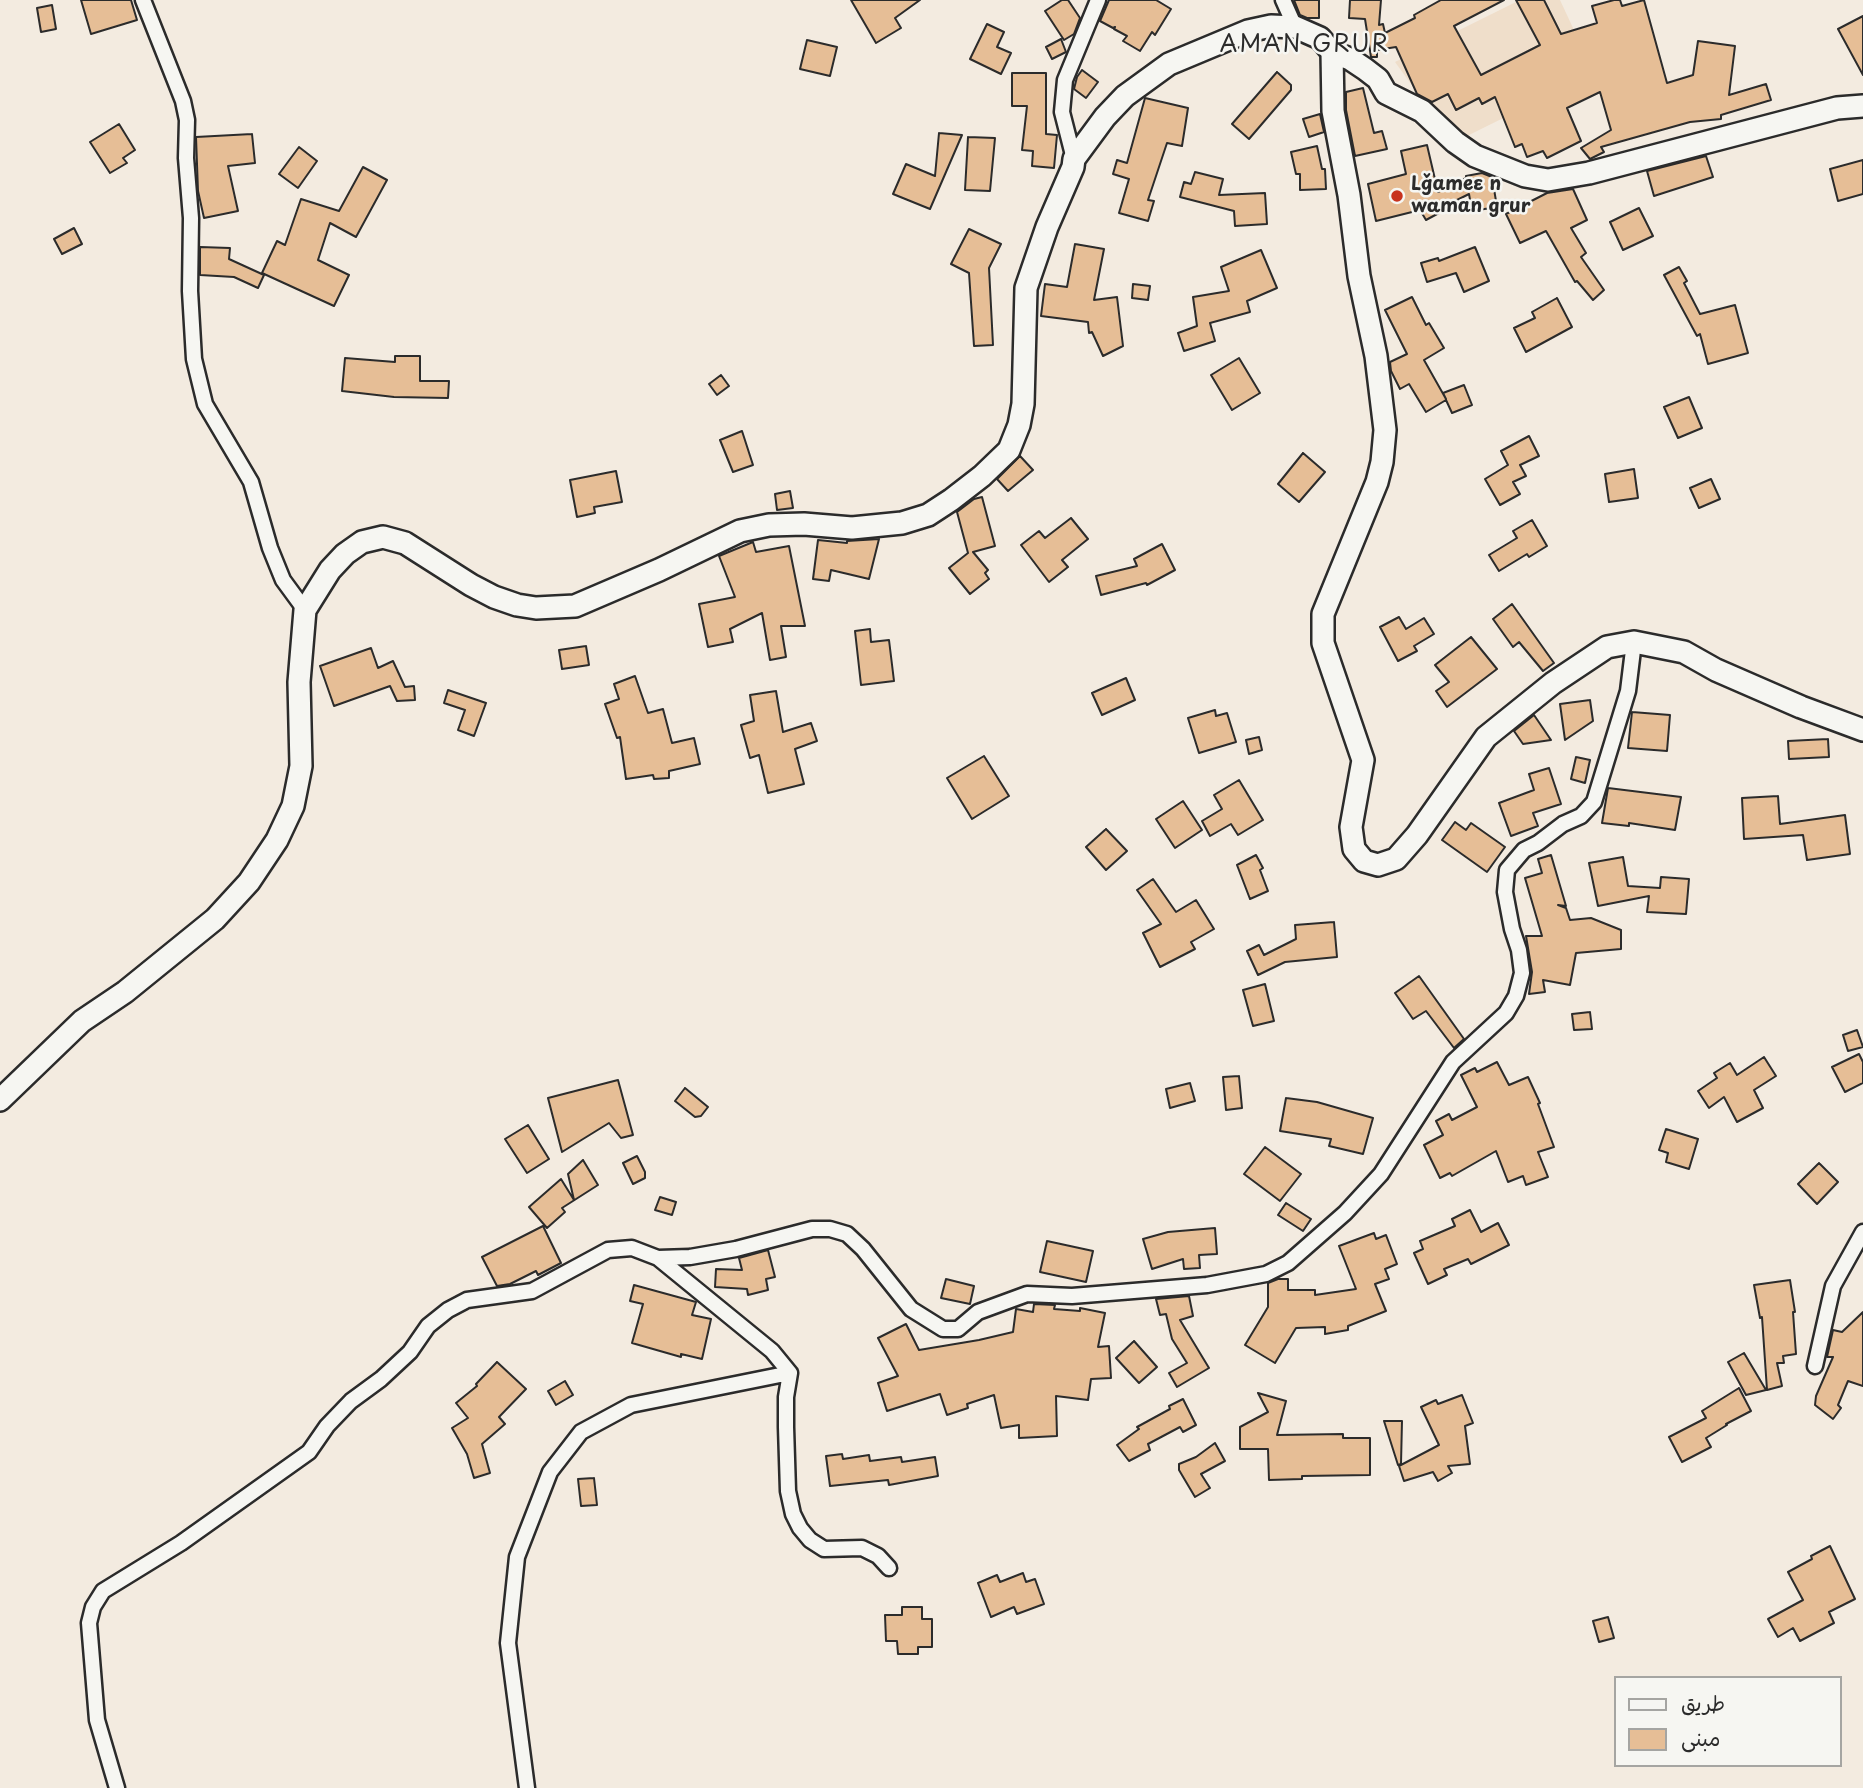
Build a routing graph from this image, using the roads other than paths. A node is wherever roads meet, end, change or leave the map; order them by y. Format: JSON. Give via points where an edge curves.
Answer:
{"nodes":[{"id":1,"x":143,"y":0,"type":"edge"},
{"id":2,"x":1098,"y":0,"type":"edge"},
{"id":3,"x":1283,"y":0,"type":"edge"},
{"id":4,"x":1295,"y":27,"type":"junction"},
{"id":5,"x":1332,"y":52,"type":"junction"},
{"id":6,"x":1863,"y":106,"type":"edge"},
{"id":7,"x":1074,"y":159,"type":"junction"},
{"id":8,"x":305,"y":610,"type":"junction"},
{"id":9,"x":1634,"y":642,"type":"junction"},
{"id":10,"x":1863,"y":730,"type":"edge"},
{"id":11,"x":0,"y":1100,"type":"edge"},
{"id":12,"x":1863,"y":1232,"type":"edge"},
{"id":13,"x":658,"y":1258,"type":"junction"},
{"id":14,"x":1815,"y":1366,"type":"dead end"},
{"id":15,"x":790,"y":1373,"type":"junction"},
{"id":16,"x":889,"y":1568,"type":"dead end"},
{"id":17,"x":117,"y":1788,"type":"edge"},
{"id":18,"x":527,"y":1788,"type":"edge"}],
"edges":[{"from":1,"to":8,"type":"street","via":[[187,120],[193,346],[205,404],[251,482],[283,580]]},
{"from":2,"to":7,"type":"street","via":[[1065,79],[1062,112]]},
{"from":3,"to":4,"type":"street"},
{"from":4,"to":5,"type":"main road","via":[[1320,38]]},
{"from":4,"to":7,"type":"main road","via":[[1248,31],[1169,64],[1125,96]]},
{"from":5,"to":6,"type":"main road","via":[[1365,69],[1386,93],[1422,111],[1475,156],[1548,180],[1837,108]]},
{"from":5,"to":9,"type":"main road","via":[[1333,111],[1385,430],[1377,482],[1324,614],[1323,643],[1363,760],[1351,827],[1354,849],[1364,861],[1378,865],[1396,859],[1486,737],[1607,647]]},
{"from":7,"to":8,"type":"main road","via":[[1026,288],[1023,404],[1015,438],[989,470],[928,515],[879,527],[769,525],[740,531],[575,607],[536,608],[494,597],[405,543],[383,537],[362,542],[345,554]]},
{"from":8,"to":11,"type":"main road","via":[[299,682],[301,766],[293,806],[277,840],[249,883],[215,919],[82,1021]]},
{"from":9,"to":10,"type":"main road","via":[[1684,652],[1789,702]]},
{"from":9,"to":13,"type":"street","via":[[1628,691],[1594,802],[1581,816],[1524,850],[1507,870],[1504,892],[1522,973],[1516,996],[1506,1013],[1453,1062],[1381,1174],[1288,1263],[1266,1274],[1207,1285],[1072,1296],[1027,1294],[978,1312],[958,1329],[943,1329],[911,1309],[863,1249],[838,1231],[812,1229],[736,1249]]},
{"from":12,"to":14,"type":"street","via":[[1833,1286]]},
{"from":13,"to":15,"type":"street","via":[[772,1351]]},
{"from":13,"to":17,"type":"street","via":[[632,1248],[608,1250],[532,1291],[467,1300],[448,1310],[428,1325],[410,1352],[343,1409],[309,1452],[181,1543],[103,1591],[89,1623],[97,1720]]},
{"from":15,"to":16,"type":"street","via":[[786,1397],[788,1491],[800,1528],[824,1549],[862,1548]]},
{"from":15,"to":18,"type":"street","via":[[631,1405],[581,1432],[550,1472],[517,1558],[508,1643]]}]}
